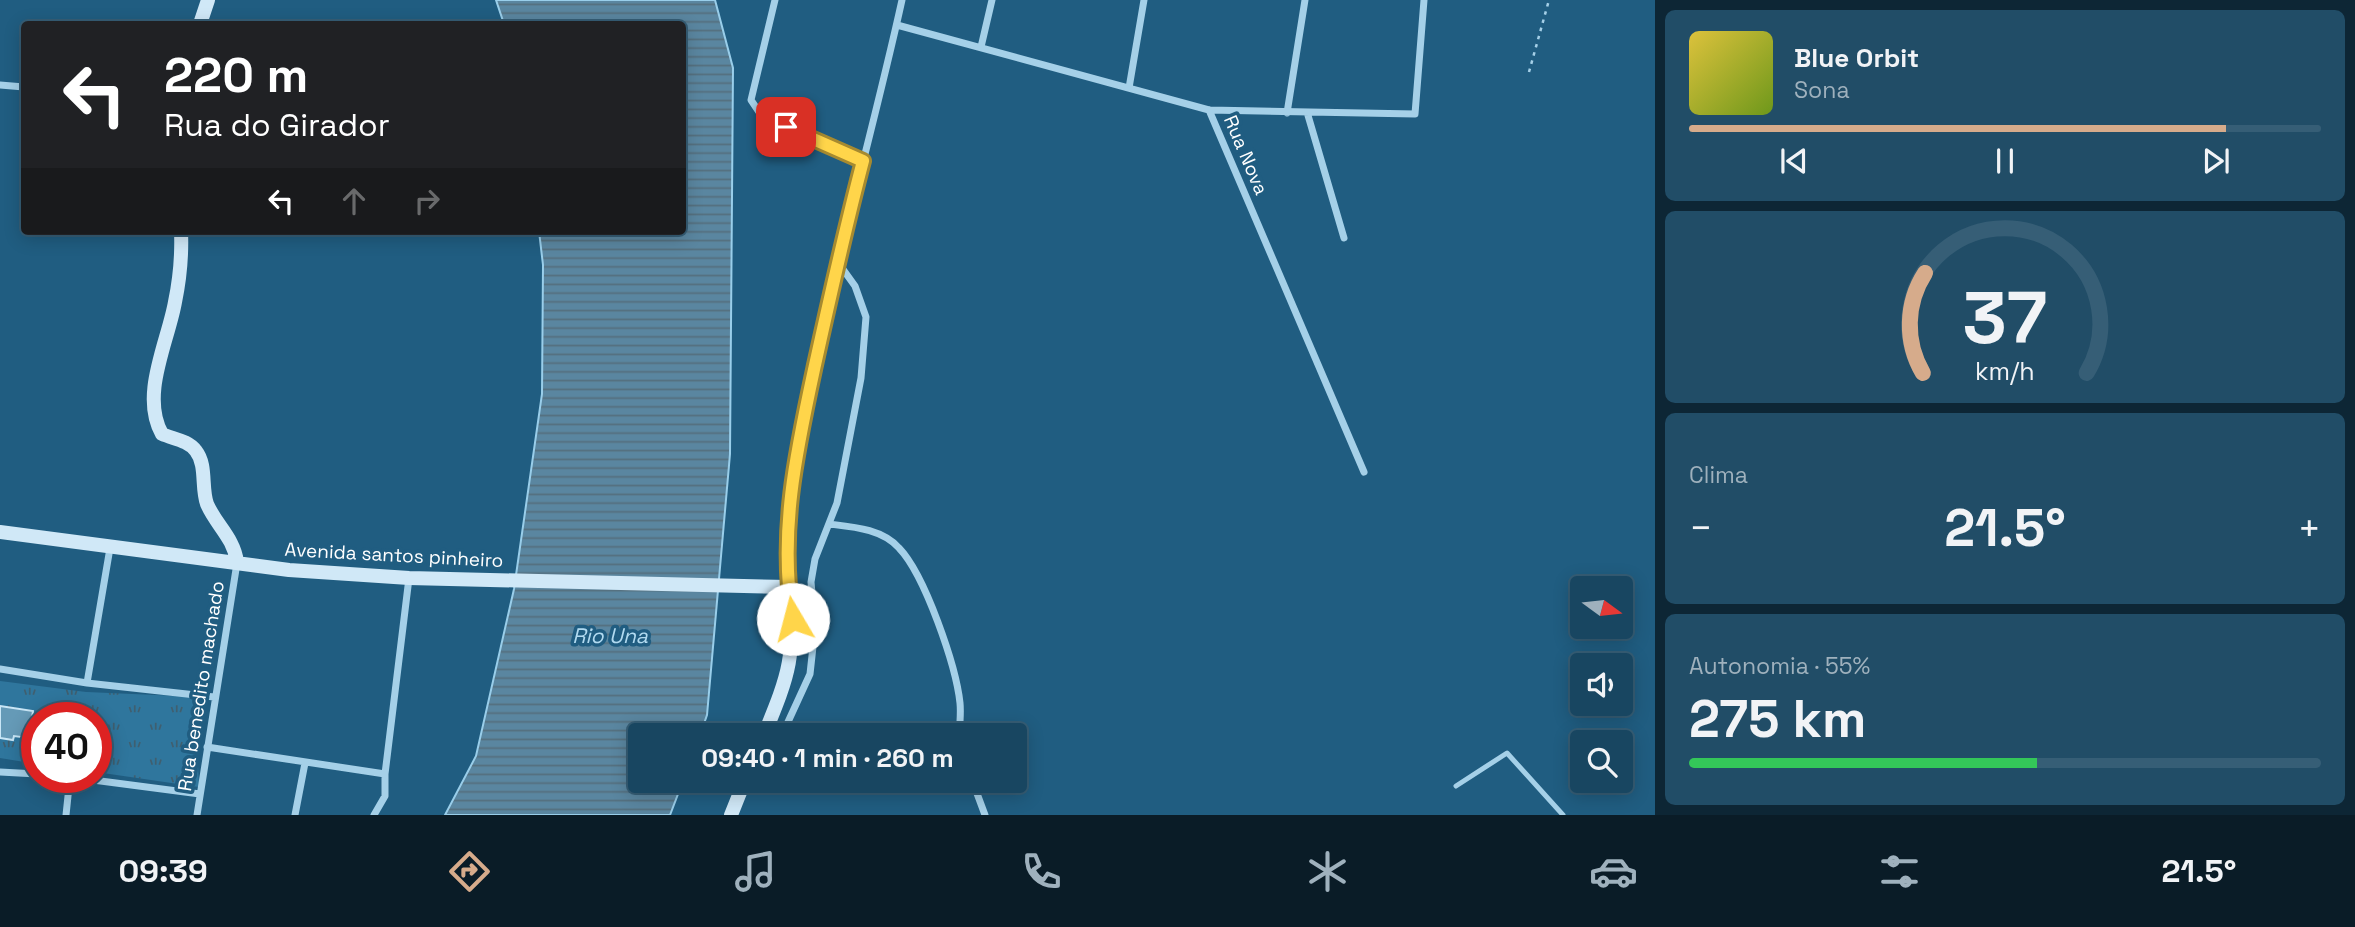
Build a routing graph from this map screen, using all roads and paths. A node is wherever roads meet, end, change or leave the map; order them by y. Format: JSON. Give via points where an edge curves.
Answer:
{"nodes":[{"id":1,"x":208,"y":0,"type":"edge"},
{"id":2,"x":775,"y":0,"type":"edge"},
{"id":3,"x":902,"y":0,"type":"edge"},
{"id":4,"x":992,"y":0,"type":"edge"},
{"id":5,"x":1144,"y":0,"type":"edge"},
{"id":6,"x":1305,"y":0,"type":"edge"},
{"id":7,"x":1424,"y":0,"type":"edge"},
{"id":8,"x":1549,"y":0,"type":"edge"},
{"id":9,"x":201,"y":21,"type":"edge"},
{"id":10,"x":897,"y":25,"type":"junction"},
{"id":11,"x":981,"y":47,"type":"junction"},
{"id":12,"x":1529,"y":72,"type":"dead end"},
{"id":13,"x":0,"y":85,"type":"edge"},
{"id":14,"x":21,"y":87,"type":"edge"},
{"id":15,"x":1129,"y":88,"type":"junction"},
{"id":16,"x":1209,"y":110,"type":"junction"},
{"id":17,"x":1307,"y":112,"type":"junction"},
{"id":18,"x":1287,"y":113,"type":"junction"},
{"id":19,"x":863,"y":161,"type":"junction"},
{"id":20,"x":181,"y":235,"type":"edge"},
{"id":21,"x":1344,"y":238,"type":"dead end"},
{"id":22,"x":837,"y":261,"type":"junction"},
{"id":23,"x":1364,"y":471,"type":"dead end"},
{"id":24,"x":830,"y":524,"type":"junction"},
{"id":25,"x":0,"y":532,"type":"edge"},
{"id":26,"x":110,"y":548,"type":"junction"},
{"id":27,"x":237,"y":562,"type":"junction"},
{"id":28,"x":409,"y":578,"type":"junction"},
{"id":29,"x":788,"y":587,"type":"junction"},
{"id":30,"x":0,"y":668,"type":"edge"},
{"id":31,"x":87,"y":683,"type":"junction"},
{"id":32,"x":214,"y":697,"type":"junction"},
{"id":33,"x":769,"y":723,"type":"edge"},
{"id":34,"x":788,"y":723,"type":"edge"},
{"id":35,"x":960,"y":723,"type":"edge"},
{"id":36,"x":207,"y":747,"type":"junction"},
{"id":37,"x":305,"y":763,"type":"junction"},
{"id":38,"x":0,"y":772,"type":"edge"},
{"id":39,"x":21,"y":774,"type":"edge"},
{"id":40,"x":385,"y":774,"type":"junction"},
{"id":41,"x":112,"y":782,"type":"edge"},
{"id":42,"x":1457,"y":786,"type":"dead end"},
{"id":43,"x":68,"y":793,"type":"edge"},
{"id":44,"x":740,"y":793,"type":"edge"},
{"id":45,"x":977,"y":793,"type":"edge"},
{"id":46,"x":200,"y":794,"type":"junction"},
{"id":47,"x":66,"y":815,"type":"edge"},
{"id":48,"x":197,"y":815,"type":"edge"},
{"id":49,"x":295,"y":815,"type":"edge"},
{"id":50,"x":374,"y":815,"type":"edge"},
{"id":51,"x":731,"y":815,"type":"edge"},
{"id":52,"x":985,"y":815,"type":"edge"},
{"id":53,"x":1563,"y":815,"type":"edge"}],
"edges":[{"from":1,"to":9,"type":"street"},
{"from":2,"to":19,"type":"street","via":[[751,100],[761,115]]},
{"from":3,"to":10,"type":"street"},
{"from":4,"to":11,"type":"street"},
{"from":5,"to":15,"type":"street"},
{"from":6,"to":18,"type":"street"},
{"from":7,"to":17,"type":"street","via":[[1415,114]]},
{"from":8,"to":12,"type":"path"},
{"from":10,"to":11,"type":"street","name":"Rua Nova"},
{"from":10,"to":19,"type":"street"},
{"from":11,"to":15,"type":"street","name":"Rua Nova"},
{"from":13,"to":14,"type":"street"},
{"from":15,"to":16,"type":"street","name":"Rua Nova"},
{"from":16,"to":18,"type":"street"},
{"from":16,"to":23,"type":"street","name":"Rua Nova"},
{"from":17,"to":18,"type":"street"},
{"from":17,"to":21,"type":"street"},
{"from":19,"to":22,"type":"street"},
{"from":20,"to":27,"type":"street","via":[[175,303],[158,371],[154,417],[162,434],[197,451],[206,502],[233,544]]},
{"from":22,"to":24,"type":"street","via":[[855,286],[866,317],[852,435]]},
{"from":22,"to":29,"type":"street","via":[[793,474]]},
{"from":24,"to":34,"type":"street","via":[[811,582],[815,628],[810,674]]},
{"from":24,"to":35,"type":"street","via":[[876,532],[899,548],[914,569],[956,680]]},
{"from":25,"to":26,"type":"street","name":"Avenida santos pinheiro"},
{"from":26,"to":27,"type":"street","name":"Avenida santos pinheiro"},
{"from":26,"to":31,"type":"street"},
{"from":27,"to":28,"type":"street","name":"Avenida santos pinheiro"},
{"from":27,"to":32,"type":"street","name":"Rua benedito machado"},
{"from":28,"to":29,"type":"street","name":"Avenida santos pinheiro"},
{"from":28,"to":40,"type":"street"},
{"from":29,"to":33,"type":"street","via":[[793,649]]},
{"from":30,"to":31,"type":"street"},
{"from":31,"to":32,"type":"street"},
{"from":32,"to":36,"type":"street","name":"Rua benedito machado"},
{"from":36,"to":37,"type":"street"},
{"from":36,"to":46,"type":"street","name":"Rua benedito machado"},
{"from":37,"to":40,"type":"street"},
{"from":37,"to":49,"type":"street"},
{"from":38,"to":39,"type":"street"},
{"from":40,"to":50,"type":"street","via":[[385,796]]},
{"from":41,"to":46,"type":"street"},
{"from":42,"to":53,"type":"lane","via":[[1507,752]]},
{"from":43,"to":47,"type":"street"},
{"from":44,"to":51,"type":"street"},
{"from":45,"to":52,"type":"street"},
{"from":46,"to":48,"type":"street","name":"Rua benedito machado"}]}
